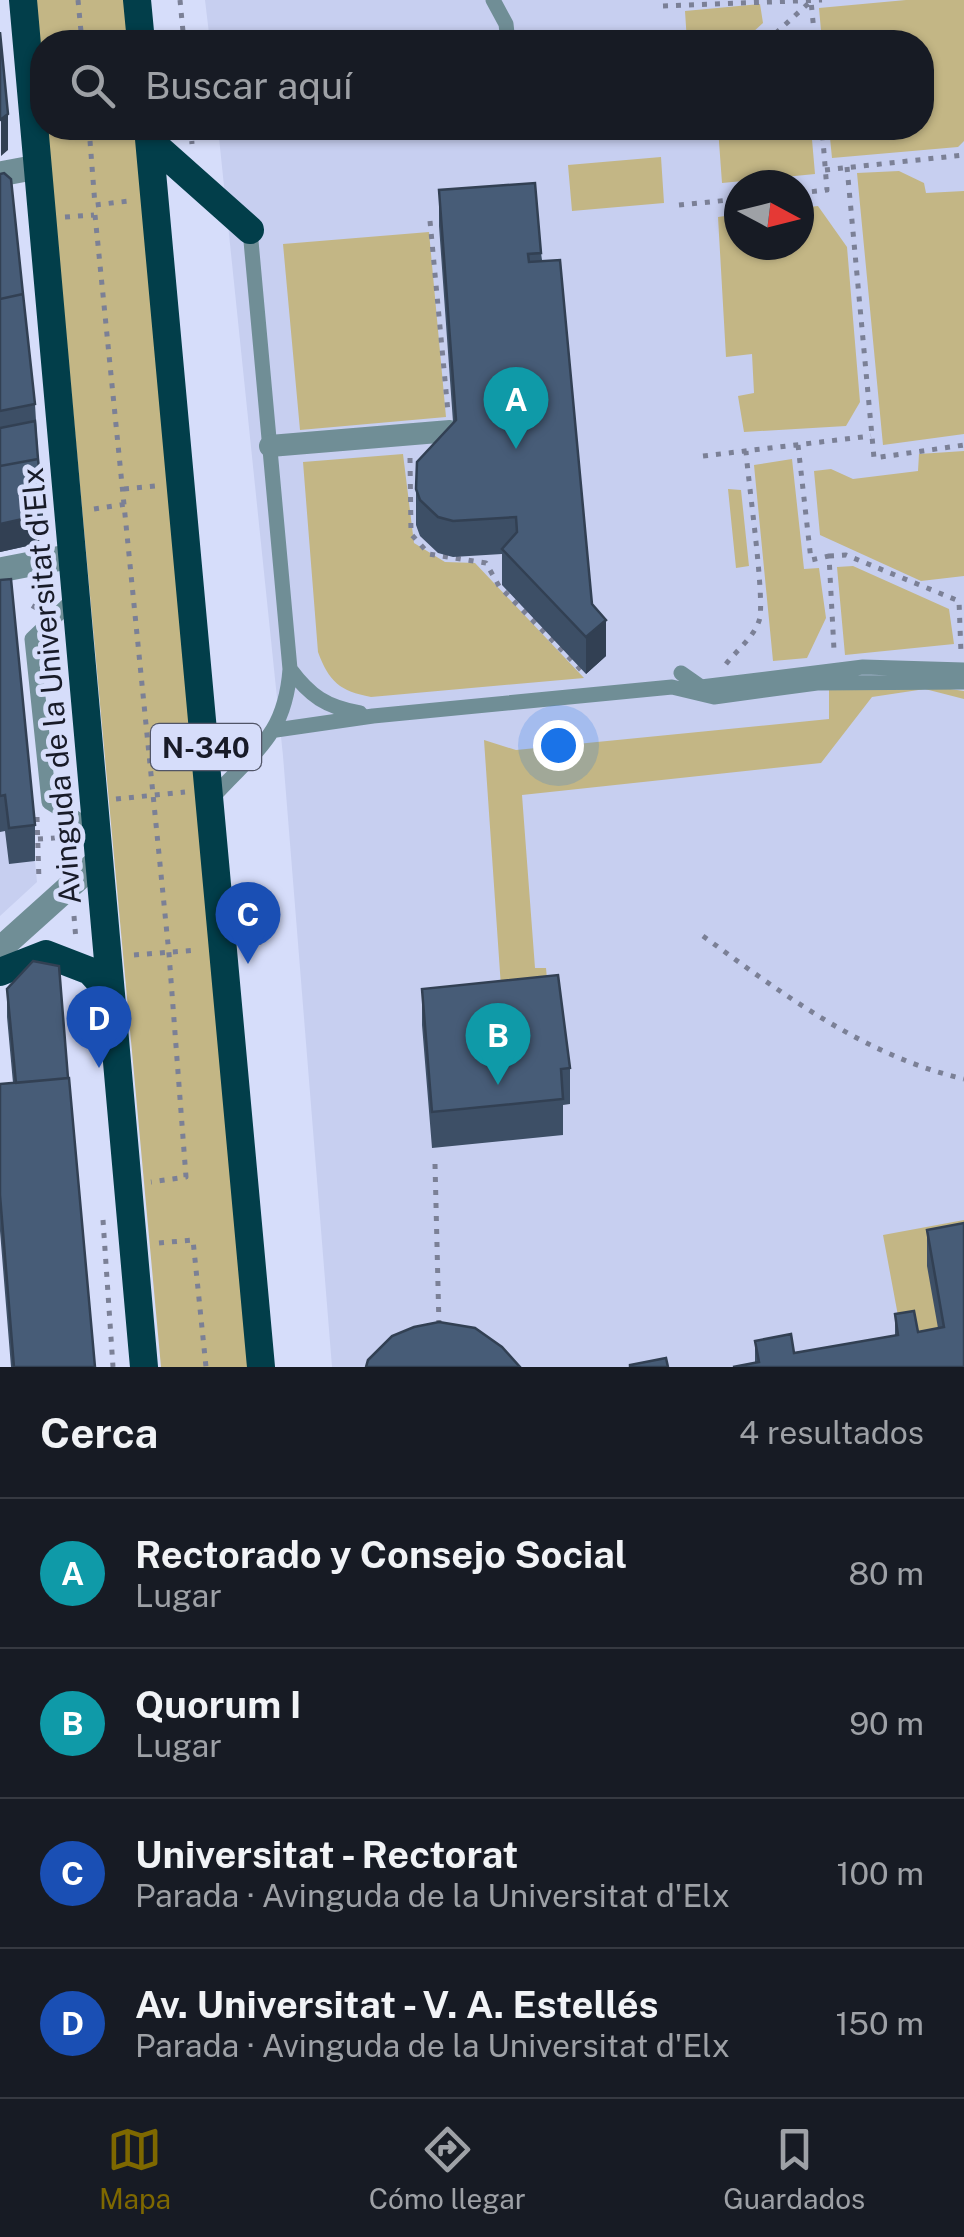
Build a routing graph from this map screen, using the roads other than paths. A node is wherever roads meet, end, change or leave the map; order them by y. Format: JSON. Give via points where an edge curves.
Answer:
{"nodes":[{"id":1,"x":22,"y":0,"type":"edge"},
{"id":2,"x":137,"y":0,"type":"edge"},
{"id":3,"x":492,"y":0,"type":"edge"},
{"id":4,"x":140,"y":30,"type":"edge"},
{"id":5,"x":507,"y":30,"type":"edge"},
{"id":6,"x":30,"y":89,"type":"edge"},
{"id":7,"x":35,"y":140,"type":"edge"},
{"id":8,"x":149,"y":140,"type":"edge"},
{"id":9,"x":155,"y":140,"type":"edge"},
{"id":10,"x":37,"y":167,"type":"junction"},
{"id":11,"x":0,"y":174,"type":"edge"},
{"id":12,"x":250,"y":230,"type":"joint"},
{"id":13,"x":450,"y":432,"type":"edge"},
{"id":14,"x":270,"y":446,"type":"junction"},
{"id":15,"x":72,"y":556,"type":"junction"},
{"id":16,"x":0,"y":570,"type":"edge"},
{"id":17,"x":76,"y":597,"type":"junction"},
{"id":18,"x":962,"y":661,"type":"edge"},
{"id":19,"x":290,"y":668,"type":"junction"},
{"id":20,"x":676,"y":680,"type":"junction"},
{"id":21,"x":964,"y":682,"type":"edge"},
{"id":22,"x":373,"y":716,"type":"junction"},
{"id":23,"x":276,"y":730,"type":"junction"},
{"id":24,"x":204,"y":795,"type":"junction"},
{"id":25,"x":83,"y":834,"type":"junction"},
{"id":26,"x":99,"y":860,"type":"junction"},
{"id":27,"x":0,"y":949,"type":"edge"},
{"id":28,"x":0,"y":972,"type":"edge"},
{"id":29,"x":111,"y":994,"type":"junction"},
{"id":30,"x":144,"y":1367,"type":"edge"},
{"id":31,"x":260,"y":1367,"type":"edge"}],
"edges":[{"from":1,"to":6,"type":"highway","name":"Avinguda de la Universitat d'Elx"},
{"from":2,"to":4,"type":"highway"},
{"from":3,"to":5,"type":"lane"},
{"from":7,"to":10,"type":"highway","name":"Avinguda de la Universitat d'Elx"},
{"from":8,"to":24,"type":"highway","number":"N-340"},
{"from":9,"to":12,"type":"highway"},
{"from":10,"to":11,"type":"street"},
{"from":10,"to":15,"type":"highway","name":"Avinguda de la Universitat d'Elx"},
{"from":12,"to":14,"type":"lane"},
{"from":13,"to":14,"type":"street"},
{"from":14,"to":19,"type":"lane"},
{"from":15,"to":16,"type":"street"},
{"from":15,"to":17,"type":"highway","name":"Avinguda de la Universitat d'Elx"},
{"from":17,"to":25,"type":"highway","name":"Avinguda de la Universitat d'Elx"},
{"from":17,"to":25,"type":"lane","via":[[32,639],[49,802]]},
{"from":18,"to":20,"type":"lane","via":[[701,687]]},
{"from":19,"to":22,"type":"lane","via":[[310,695],[333,708]]},
{"from":19,"to":23,"type":"lane","via":[[288,704]]},
{"from":20,"to":21,"type":"lane","via":[[698,695],[882,679]]},
{"from":20,"to":22,"type":"lane","via":[[628,692]]},
{"from":22,"to":23,"type":"lane"},
{"from":23,"to":24,"type":"lane"},
{"from":24,"to":31,"type":"highway","number":"N-340"},
{"from":25,"to":26,"type":"highway","name":"Avinguda de la Universitat d'Elx"},
{"from":26,"to":27,"type":"street"},
{"from":26,"to":29,"type":"highway","name":"Avinguda de la Universitat d'Elx"},
{"from":28,"to":29,"type":"highway","via":[[46,954],[78,964]]},
{"from":29,"to":30,"type":"highway","name":"Avinguda de la Universitat d'Elx"}]}
